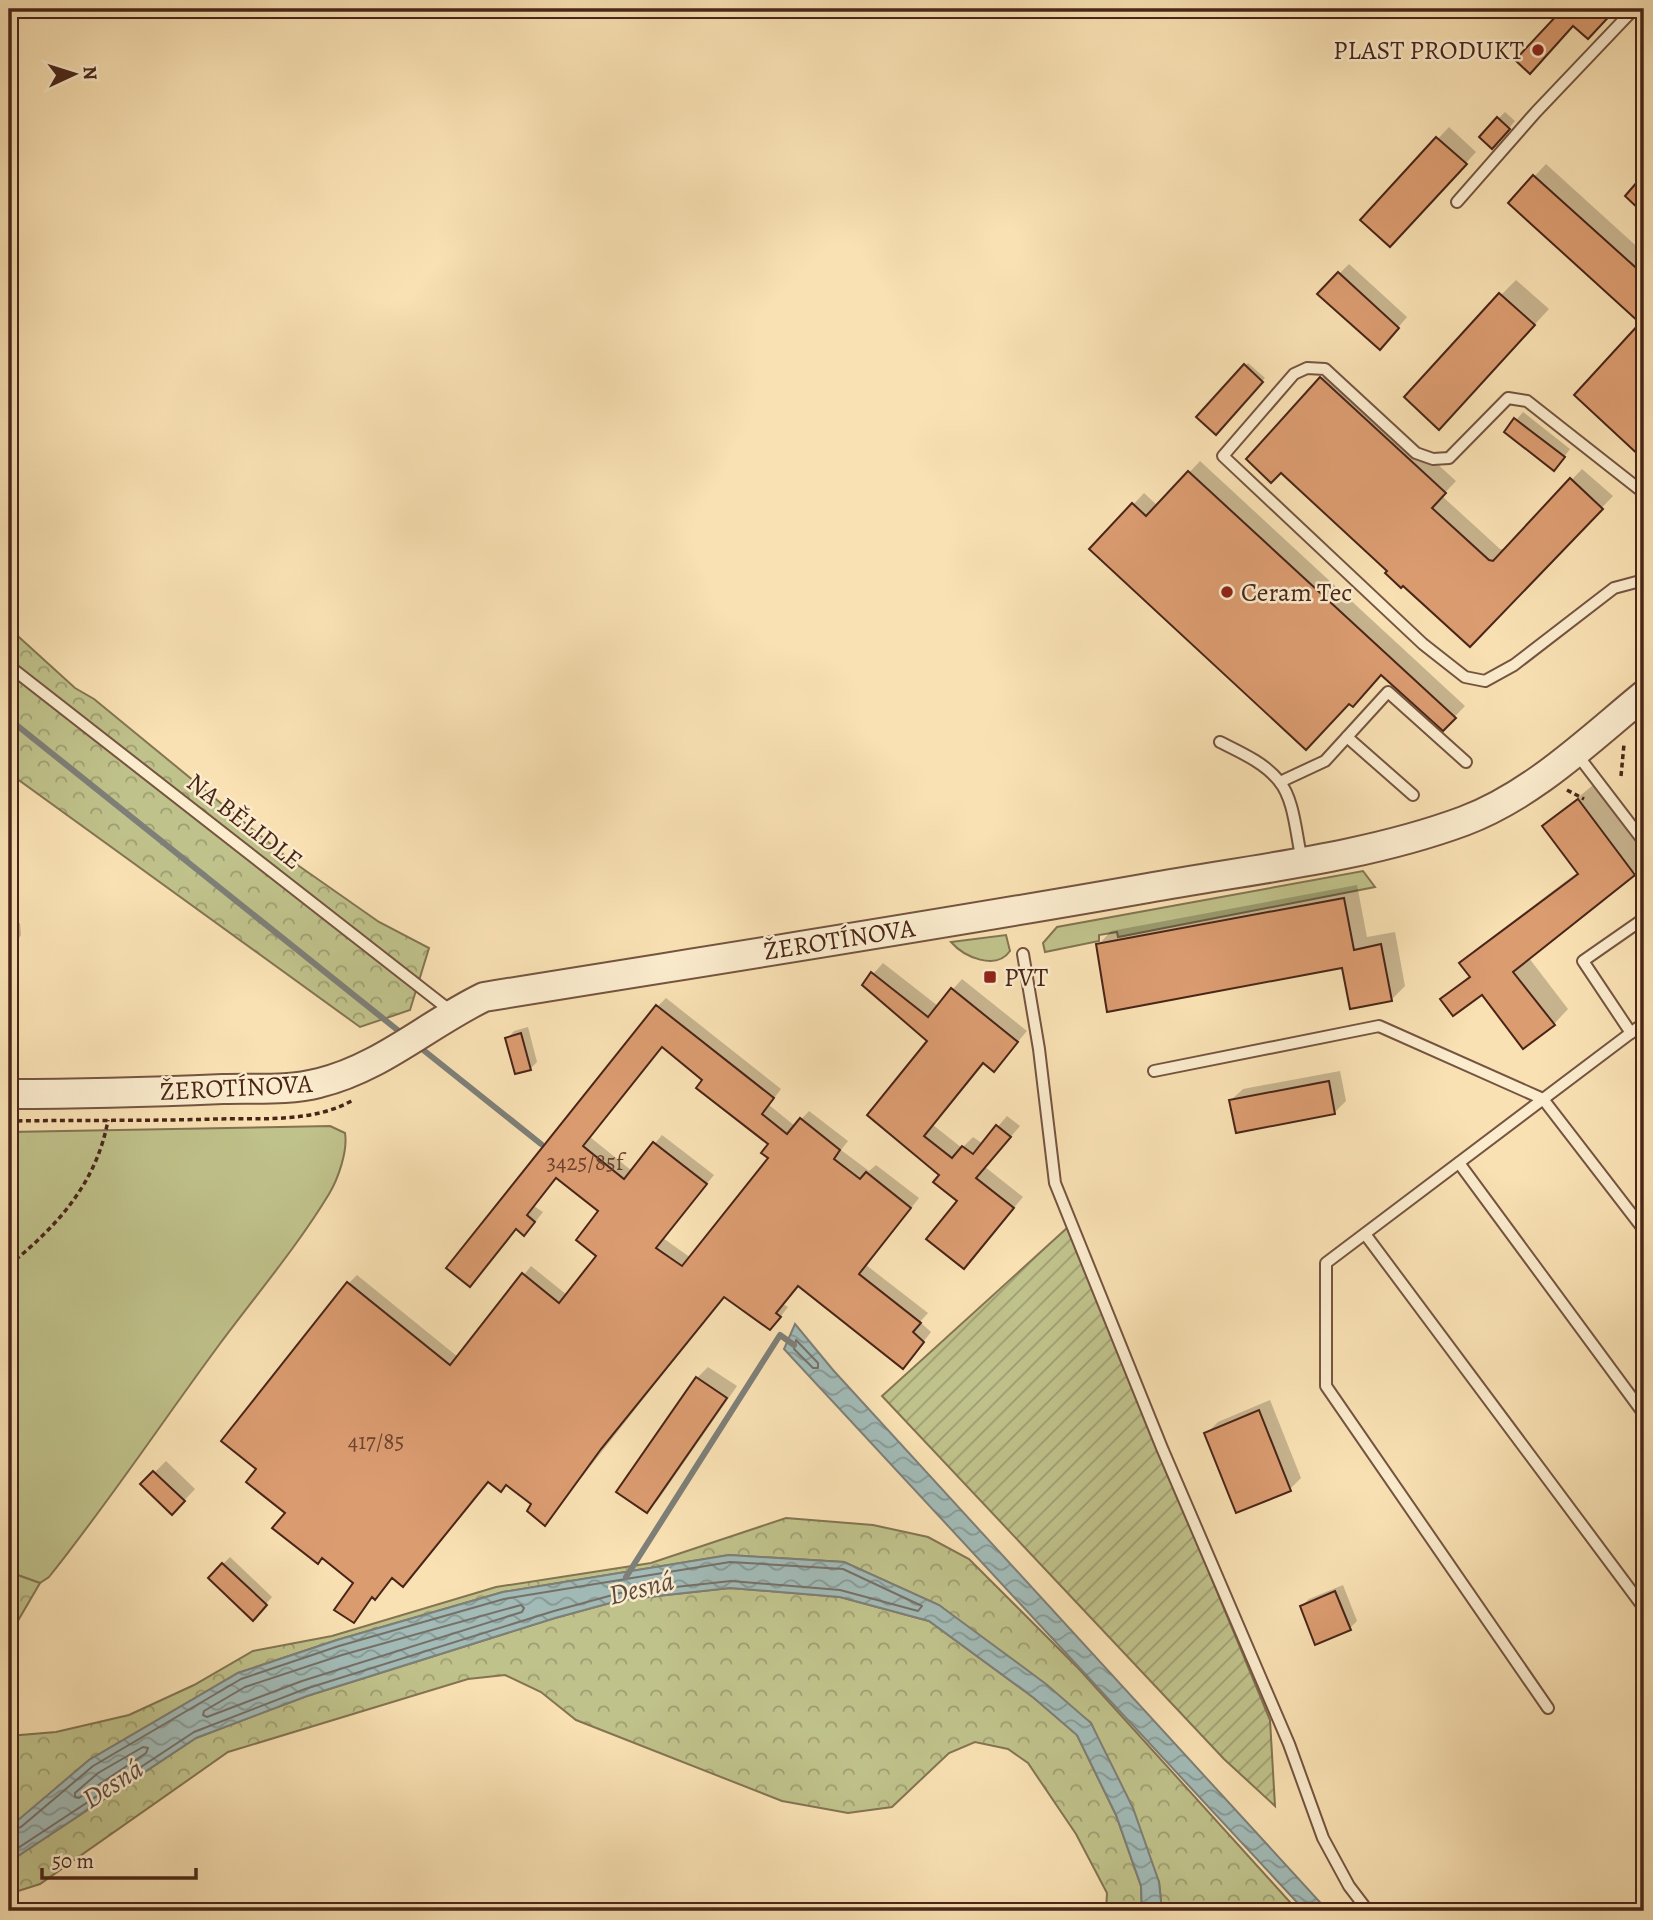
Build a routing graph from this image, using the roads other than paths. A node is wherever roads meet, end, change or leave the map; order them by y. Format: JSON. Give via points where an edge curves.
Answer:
{"nodes":[{"id":1,"x":1634,"y":9,"type":"edge"},
{"id":2,"x":1457,"y":202,"type":"dead end"},
{"id":3,"x":1644,"y":493,"type":"edge"},
{"id":4,"x":1644,"y":580,"type":"edge"},
{"id":5,"x":9,"y":666,"type":"edge"},
{"id":6,"x":1644,"y":695,"type":"edge"},
{"id":7,"x":1347,"y":737,"type":"junction"},
{"id":8,"x":1220,"y":742,"type":"dead end"},
{"id":9,"x":1576,"y":753,"type":"junction"},
{"id":10,"x":1466,"y":762,"type":"dead end"},
{"id":11,"x":1280,"y":782,"type":"junction"},
{"id":12,"x":1413,"y":795,"type":"dead end"},
{"id":13,"x":1644,"y":842,"type":"edge"},
{"id":14,"x":1302,"y":860,"type":"junction"},
{"id":15,"x":1644,"y":930,"type":"edge"},
{"id":16,"x":1023,"y":954,"type":"dead end"},
{"id":17,"x":452,"y":1012,"type":"junction"},
{"id":18,"x":1644,"y":1023,"type":"edge"},
{"id":19,"x":1632,"y":1033,"type":"junction"},
{"id":20,"x":1154,"y":1071,"type":"dead end"},
{"id":21,"x":9,"y":1094,"type":"edge"},
{"id":22,"x":1543,"y":1099,"type":"junction"},
{"id":23,"x":1459,"y":1163,"type":"junction"},
{"id":24,"x":1644,"y":1230,"type":"edge"},
{"id":25,"x":1365,"y":1234,"type":"junction"},
{"id":26,"x":1644,"y":1414,"type":"edge"},
{"id":27,"x":1644,"y":1608,"type":"edge"},
{"id":28,"x":1548,"y":1708,"type":"dead end"},
{"id":29,"x":1368,"y":1911,"type":"edge"}],
"edges":[{"from":1,"to":2,"type":"lane"},
{"from":3,"to":4,"type":"lane","via":[[1527,401],[1508,398],[1449,458],[1416,453],[1325,369],[1307,368],[1294,374],[1223,456],[1423,644],[1465,677],[1485,681],[1514,665],[1614,588]]},
{"from":5,"to":17,"type":"lane","name":"NA BĚLIDLE"},
{"from":6,"to":9,"type":"street","name":"ŽEROTÍNOVA"},
{"from":7,"to":10,"type":"lane","via":[[1388,692]]},
{"from":7,"to":11,"type":"lane","via":[[1325,761]]},
{"from":7,"to":12,"type":"lane"},
{"from":8,"to":11,"type":"lane","via":[[1246,754]]},
{"from":9,"to":13,"type":"lane"},
{"from":9,"to":14,"type":"street","name":"ŽEROTÍNOVA","via":[[1466,820],[1382,846]]},
{"from":11,"to":14,"type":"lane"},
{"from":14,"to":17,"type":"street","name":"ŽEROTÍNOVA","via":[[485,997]]},
{"from":15,"to":19,"type":"lane","via":[[1639,922],[1583,961]]},
{"from":16,"to":29,"type":"lane","via":[[1055,1184],[1289,1744],[1323,1838]]},
{"from":17,"to":21,"type":"street","name":"ŽEROTÍNOVA","via":[[401,1047],[318,1084]]},
{"from":18,"to":19,"type":"lane"},
{"from":19,"to":22,"type":"lane"},
{"from":20,"to":22,"type":"lane","via":[[1379,1026]]},
{"from":22,"to":23,"type":"lane"},
{"from":22,"to":24,"type":"lane"},
{"from":23,"to":25,"type":"lane"},
{"from":23,"to":26,"type":"lane"},
{"from":25,"to":27,"type":"lane"},
{"from":25,"to":28,"type":"lane","via":[[1326,1263],[1326,1386]]}]}
